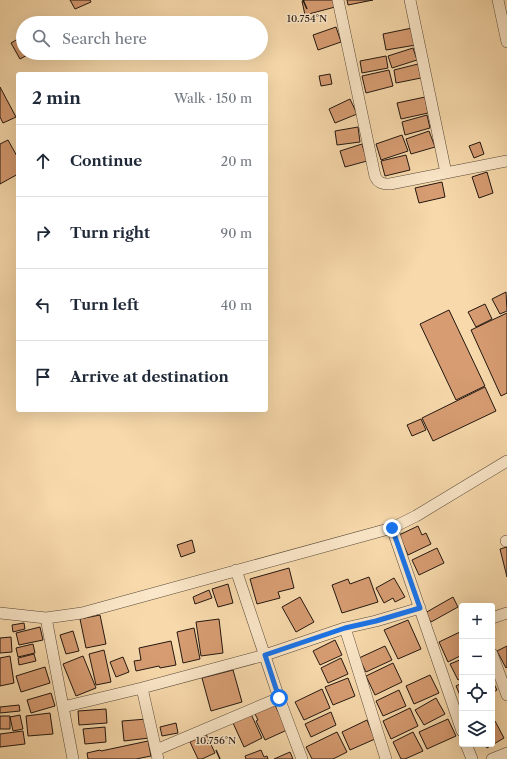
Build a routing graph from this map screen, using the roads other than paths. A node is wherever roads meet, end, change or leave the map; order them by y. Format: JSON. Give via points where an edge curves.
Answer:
{"nodes":[{"id":1,"x":338,"y":0,"type":"edge"},
{"id":2,"x":410,"y":0,"type":"edge"},
{"id":3,"x":498,"y":0,"type":"edge"},
{"id":4,"x":507,"y":42,"type":"edge"},
{"id":5,"x":507,"y":161,"type":"edge"},
{"id":6,"x":446,"y":173,"type":"junction"},
{"id":7,"x":507,"y":461,"type":"edge"},
{"id":8,"x":392,"y":528,"type":"junction"},
{"id":9,"x":236,"y":570,"type":"junction"},
{"id":10,"x":420,"y":608,"type":"junction"},
{"id":11,"x":0,"y":613,"type":"edge"},
{"id":12,"x":507,"y":613,"type":"edge"},
{"id":13,"x":495,"y":617,"type":"edge"},
{"id":14,"x":46,"y":618,"type":"junction"},
{"id":15,"x":345,"y":628,"type":"junction"},
{"id":16,"x":265,"y":655,"type":"junction"},
{"id":17,"x":495,"y":662,"type":"edge"},
{"id":18,"x":142,"y":688,"type":"junction"},
{"id":19,"x":507,"y":695,"type":"edge"},
{"id":20,"x":279,"y":698,"type":"junction"},
{"id":21,"x":63,"y":707,"type":"junction"},
{"id":22,"x":459,"y":722,"type":"edge"},
{"id":23,"x":467,"y":747,"type":"edge"},
{"id":24,"x":507,"y":753,"type":"edge"},
{"id":25,"x":157,"y":754,"type":"edge"},
{"id":26,"x":73,"y":759,"type":"edge"},
{"id":27,"x":302,"y":759,"type":"edge"},
{"id":28,"x":386,"y":759,"type":"edge"},
{"id":29,"x":472,"y":759,"type":"edge"},
{"id":30,"x":492,"y":759,"type":"edge"}],
"edges":[{"from":1,"to":6,"type":"street","via":[[378,182],[390,184]]},
{"from":2,"to":6,"type":"street"},
{"from":3,"to":4,"type":"street"},
{"from":5,"to":6,"type":"street"},
{"from":7,"to":8,"type":"street"},
{"from":8,"to":9,"type":"street"},
{"from":8,"to":10,"type":"street"},
{"from":9,"to":14,"type":"street","via":[[82,613]]},
{"from":9,"to":16,"type":"street"},
{"from":10,"to":15,"type":"street"},
{"from":10,"to":22,"type":"street"},
{"from":11,"to":14,"type":"street"},
{"from":12,"to":13,"type":"street"},
{"from":14,"to":21,"type":"street"},
{"from":15,"to":16,"type":"street"},
{"from":15,"to":28,"type":"street"},
{"from":16,"to":18,"type":"street"},
{"from":16,"to":20,"type":"street"},
{"from":17,"to":19,"type":"street"},
{"from":18,"to":21,"type":"street"},
{"from":18,"to":25,"type":"street"},
{"from":20,"to":25,"type":"street"},
{"from":20,"to":27,"type":"street"},
{"from":21,"to":26,"type":"street"},
{"from":23,"to":29,"type":"street"},
{"from":24,"to":30,"type":"street"}]}
